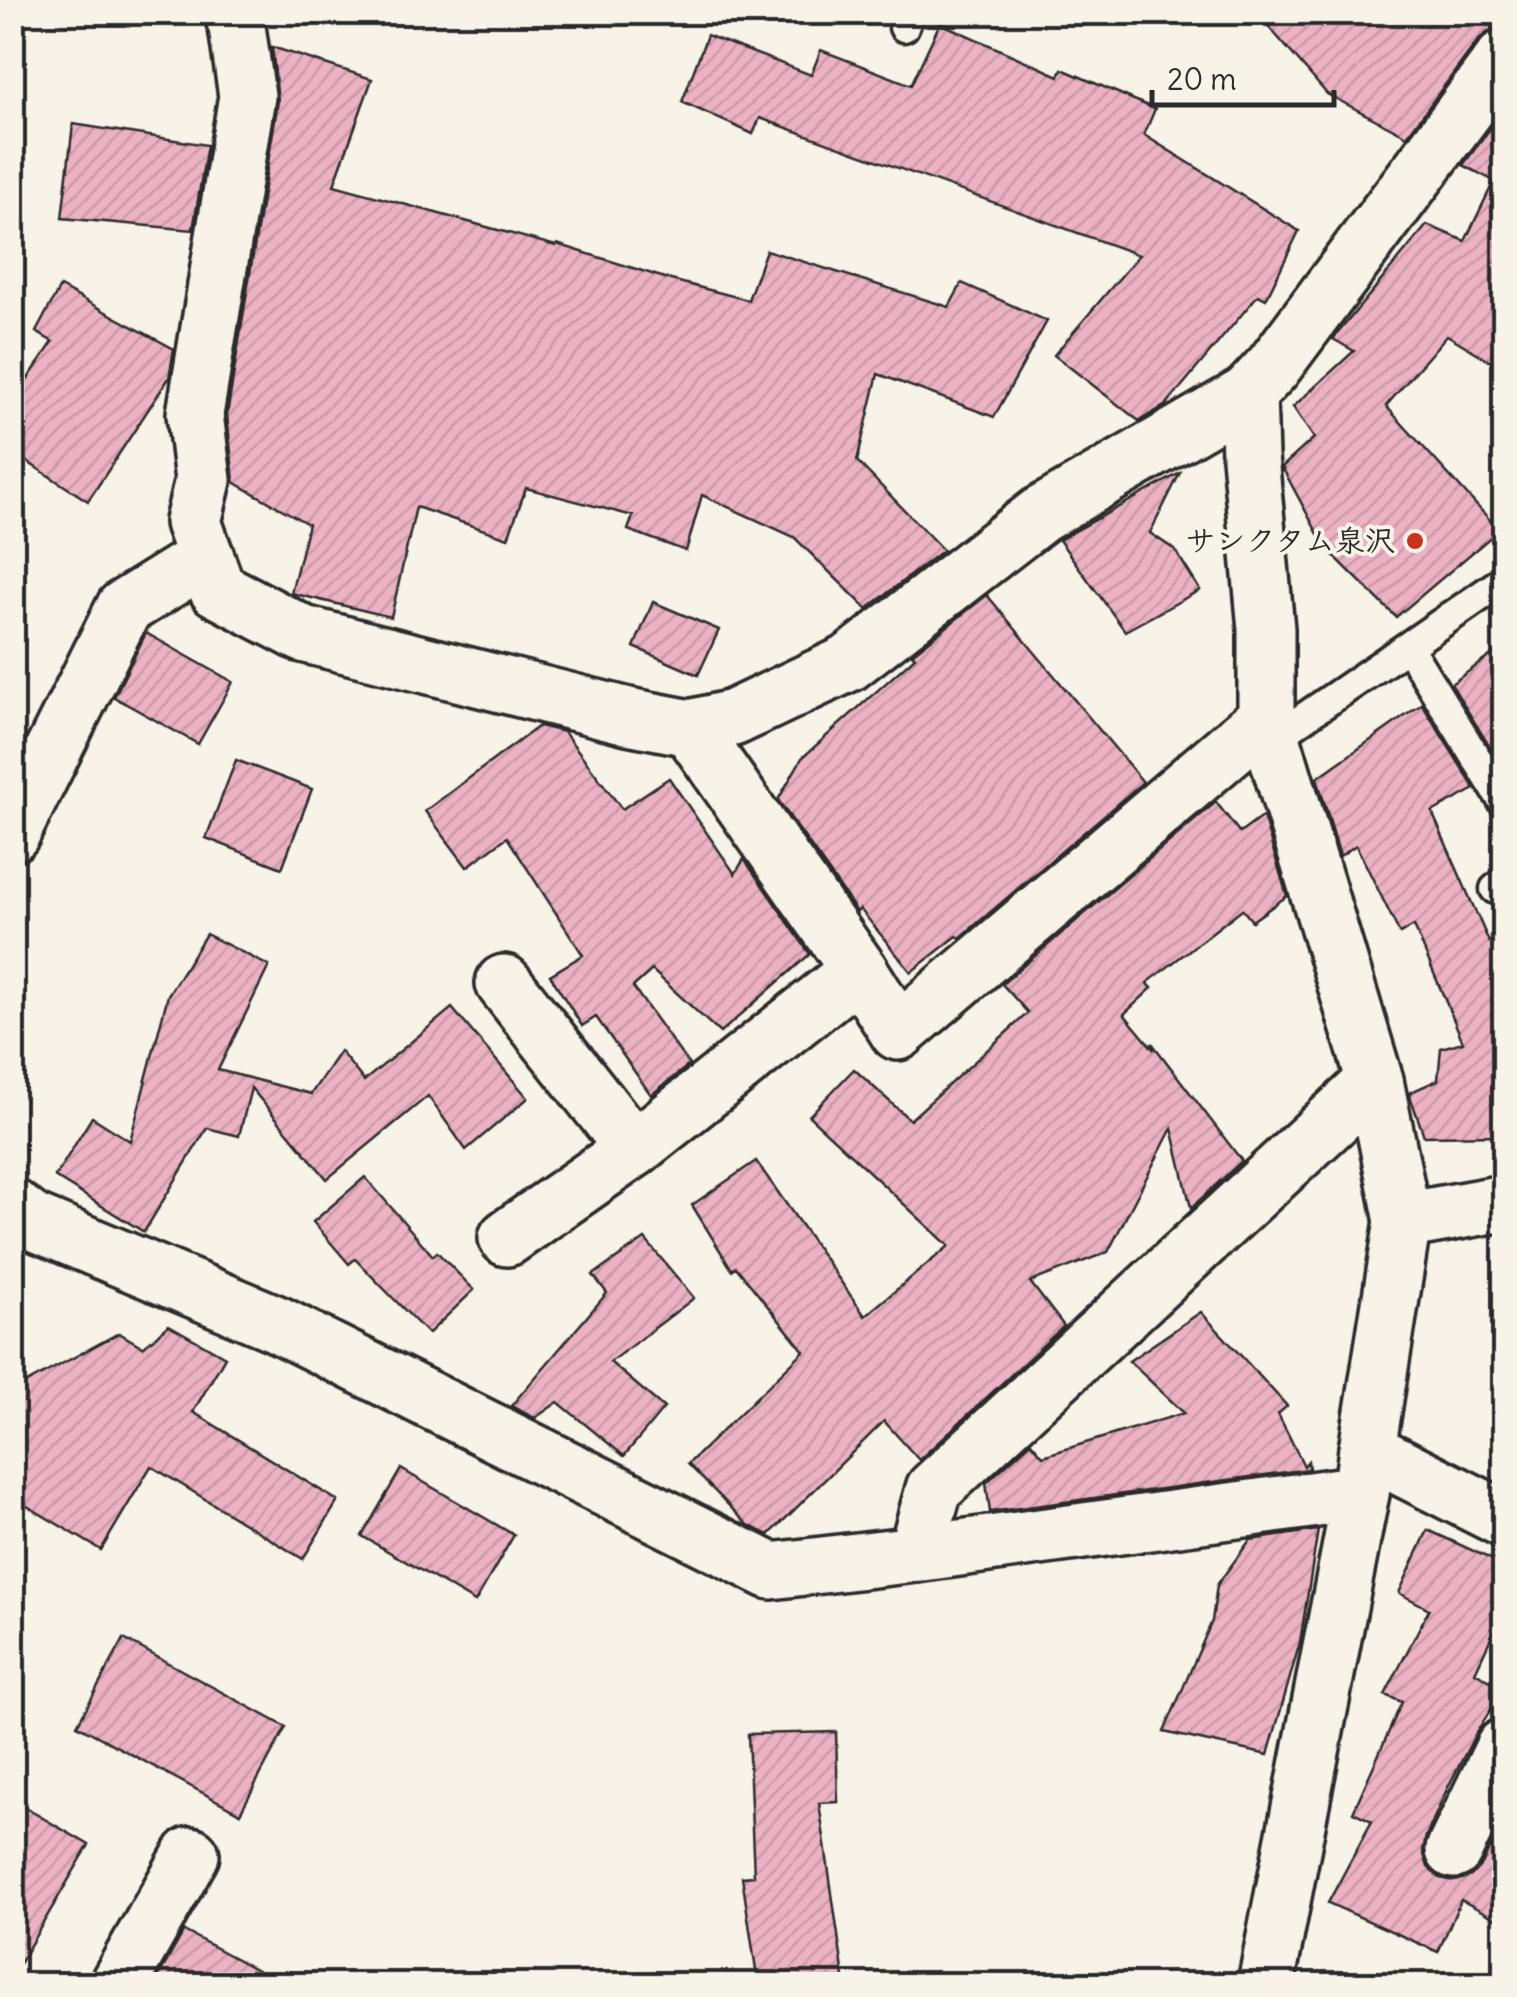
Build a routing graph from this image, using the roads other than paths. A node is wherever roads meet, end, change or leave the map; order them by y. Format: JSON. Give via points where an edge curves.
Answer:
{"nodes":[{"id":1,"x":232,"y":12,"type":"edge"},
{"id":2,"x":1504,"y":58,"type":"edge"},
{"id":3,"x":1248,"y":394,"type":"junction"},
{"id":4,"x":206,"y":557,"type":"junction"},
{"id":5,"x":1504,"y":580,"type":"edge"},
{"id":6,"x":1408,"y":647,"type":"junction"},
{"id":7,"x":690,"y":728,"type":"junction"},
{"id":8,"x":1269,"y":728,"type":"junction"},
{"id":9,"x":1504,"y":802,"type":"edge"},
{"id":10,"x":12,"y":834,"type":"edge"},
{"id":11,"x":859,"y":970,"type":"junction"},
{"id":12,"x":504,"y":983,"type":"dead end"},
{"id":13,"x":1375,"y":1080,"type":"junction"},
{"id":14,"x":634,"y":1149,"type":"junction"},
{"id":15,"x":1504,"y":1204,"type":"edge"},
{"id":16,"x":12,"y":1207,"type":"edge"},
{"id":17,"x":1403,"y":1222,"type":"junction"},
{"id":18,"x":507,"y":1238,"type":"dead end"},
{"id":19,"x":1364,"y":1471,"type":"junction"},
{"id":20,"x":1504,"y":1520,"type":"edge"},
{"id":21,"x":916,"y":1554,"type":"junction"},
{"id":22,"x":1504,"y":1746,"type":"edge"},
{"id":23,"x":1454,"y":1850,"type":"dead end"},
{"id":24,"x":192,"y":1854,"type":"dead end"},
{"id":25,"x":118,"y":1984,"type":"edge"},
{"id":26,"x":1266,"y":1984,"type":"edge"}],
"edges":[{"from":1,"to":4,"type":"street","via":[[247,96],[194,414],[203,480],[193,522]]},
{"from":2,"to":3,"type":"street"},
{"from":3,"to":7,"type":"street","via":[[1040,515],[849,663],[733,718]]},
{"from":3,"to":8,"type":"street"},
{"from":4,"to":7,"type":"street","via":[[217,590],[303,634]]},
{"from":4,"to":10,"type":"street","via":[[124,608]]},
{"from":5,"to":6,"type":"lane"},
{"from":6,"to":8,"type":"lane"},
{"from":6,"to":9,"type":"lane"},
{"from":7,"to":11,"type":"street"},
{"from":8,"to":11,"type":"street","via":[[898,1032]]},
{"from":8,"to":13,"type":"street"},
{"from":11,"to":14,"type":"street"},
{"from":12,"to":14,"type":"street"},
{"from":13,"to":17,"type":"street"},
{"from":13,"to":21,"type":"street","via":[[934,1490]]},
{"from":14,"to":18,"type":"street"},
{"from":15,"to":17,"type":"street"},
{"from":16,"to":21,"type":"street","via":[[31,1221],[277,1324],[771,1571]]},
{"from":17,"to":19,"type":"street"},
{"from":19,"to":20,"type":"street"},
{"from":19,"to":21,"type":"street"},
{"from":19,"to":26,"type":"street"},
{"from":22,"to":23,"type":"street"},
{"from":24,"to":25,"type":"street"}]}
